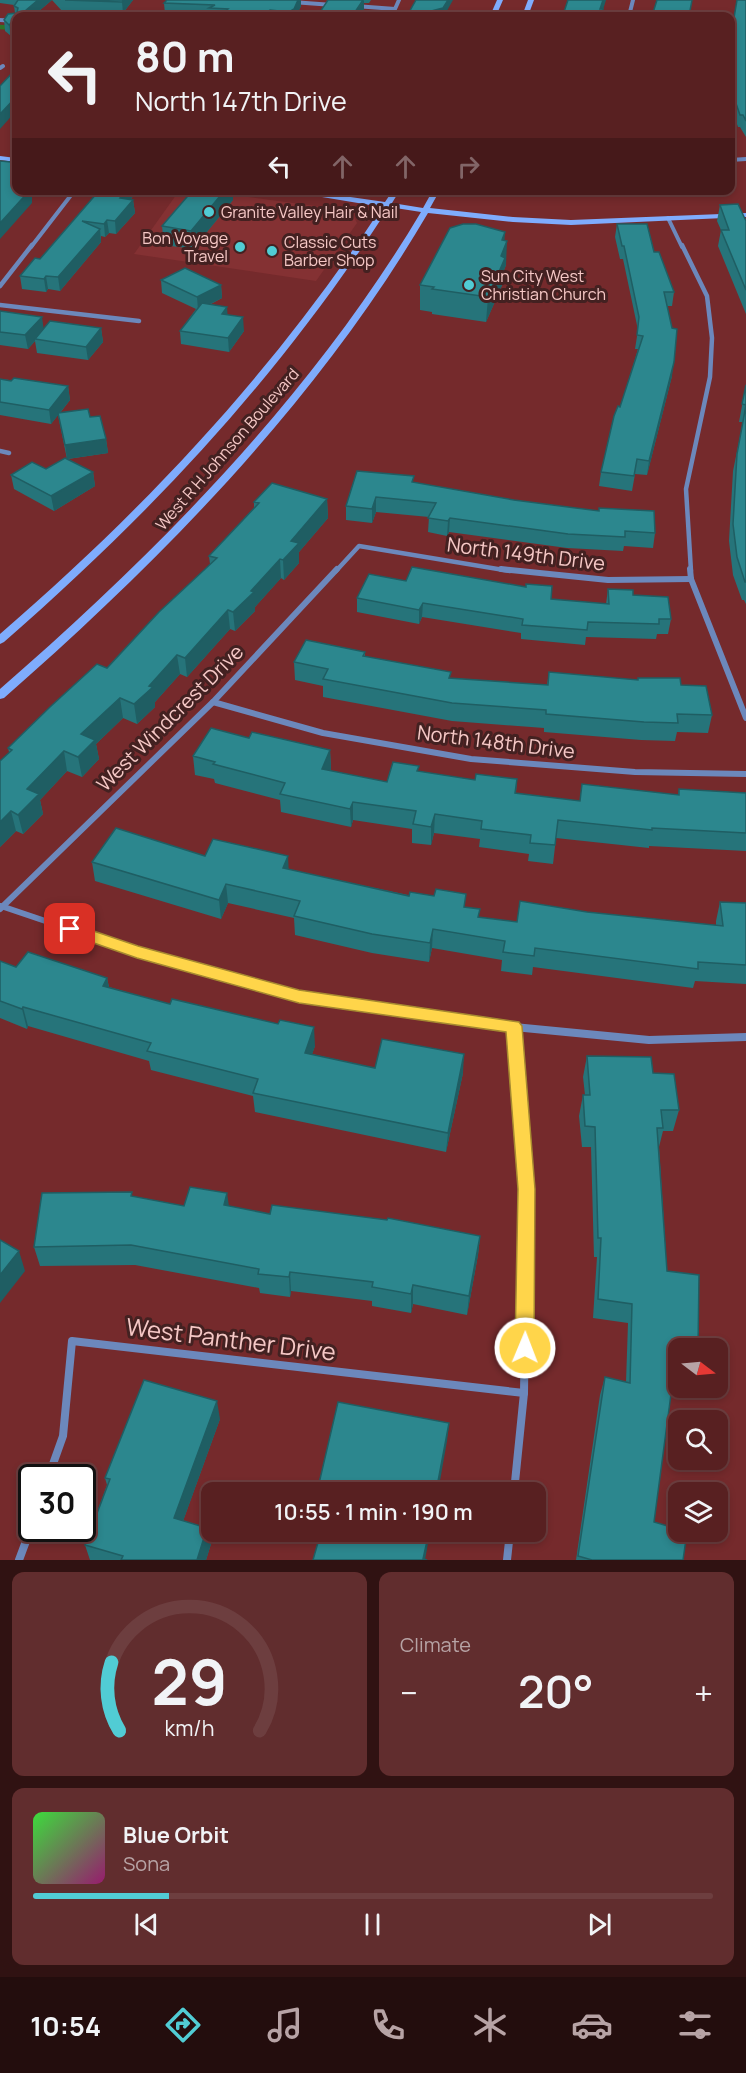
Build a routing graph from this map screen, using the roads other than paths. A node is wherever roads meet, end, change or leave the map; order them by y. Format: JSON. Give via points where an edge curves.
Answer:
{"nodes":[{"id":1,"x":399,"y":0,"type":"edge"},
{"id":2,"x":291,"y":2,"type":"edge"},
{"id":3,"x":337,"y":5,"type":"edge"},
{"id":4,"x":349,"y":6,"type":"edge"},
{"id":5,"x":71,"y":195,"type":"edge"},
{"id":6,"x":318,"y":195,"type":"edge"},
{"id":7,"x":394,"y":195,"type":"edge"},
{"id":8,"x":434,"y":195,"type":"edge"},
{"id":9,"x":388,"y":205,"type":"junction"},
{"id":10,"x":425,"y":210,"type":"junction"},
{"id":11,"x":746,"y":215,"type":"edge"},
{"id":12,"x":668,"y":218,"type":"junction"},
{"id":13,"x":0,"y":286,"type":"edge"},
{"id":14,"x":0,"y":305,"type":"edge"},
{"id":15,"x":139,"y":321,"type":"dead end"},
{"id":16,"x":0,"y":451,"type":"edge"},
{"id":17,"x":9,"y":453,"type":"dead end"},
{"id":18,"x":359,"y":546,"type":"joint"},
{"id":19,"x":691,"y":579,"type":"junction"},
{"id":20,"x":0,"y":640,"type":"edge"},
{"id":21,"x":0,"y":695,"type":"edge"},
{"id":22,"x":213,"y":702,"type":"junction"},
{"id":23,"x":746,"y":718,"type":"edge"},
{"id":24,"x":746,"y":774,"type":"edge"},
{"id":25,"x":1,"y":907,"type":"edge"},
{"id":26,"x":514,"y":1026,"type":"junction"},
{"id":27,"x":746,"y":1037,"type":"edge"},
{"id":28,"x":524,"y":1393,"type":"junction"},
{"id":29,"x":53,"y":1464,"type":"edge"},
{"id":30,"x":515,"y":1482,"type":"edge"},
{"id":31,"x":26,"y":1542,"type":"edge"},
{"id":32,"x":509,"y":1542,"type":"edge"},
{"id":33,"x":19,"y":1560,"type":"edge"},
{"id":34,"x":507,"y":1560,"type":"edge"}],
"edges":[{"from":1,"to":4,"type":"street","via":[[395,9]]},
{"from":2,"to":3,"type":"street"},
{"from":5,"to":13,"type":"street"},
{"from":6,"to":9,"type":"main road"},
{"from":7,"to":9,"type":"main road","name":"West R H Johnson Boulevard"},
{"from":8,"to":10,"type":"main road","name":"West R H Johnson Boulevard"},
{"from":9,"to":10,"type":"main road"},
{"from":9,"to":20,"type":"main road","name":"West R H Johnson Boulevard","via":[[323,299],[251,392],[81,568]]},
{"from":10,"to":12,"type":"main road","via":[[546,222]]},
{"from":10,"to":21,"type":"main road","name":"West R H Johnson Boulevard","via":[[336,343],[268,429],[132,575]]},
{"from":11,"to":12,"type":"main road"},
{"from":12,"to":19,"type":"street","via":[[707,296],[712,338],[710,377],[686,489]]},
{"from":14,"to":15,"type":"street"},
{"from":16,"to":17,"type":"street"},
{"from":18,"to":19,"type":"street","name":"North 149th Drive","via":[[511,571],[608,580]]},
{"from":18,"to":22,"type":"street","name":"West Windcrest Drive"},
{"from":19,"to":23,"type":"street"},
{"from":22,"to":24,"type":"street","name":"North 148th Drive","via":[[323,733],[471,759],[635,772]]},
{"from":22,"to":25,"type":"street","name":"West Windcrest Drive"},
{"from":25,"to":26,"type":"street","via":[[137,952],[299,997]]},
{"from":26,"to":27,"type":"street","via":[[649,1040]]},
{"from":26,"to":28,"type":"street","via":[[527,1189]]},
{"from":28,"to":29,"type":"street","name":"West Panther Drive","via":[[72,1341],[63,1436]]},
{"from":28,"to":30,"type":"street"},
{"from":31,"to":33,"type":"street"},
{"from":32,"to":34,"type":"street"}]}
